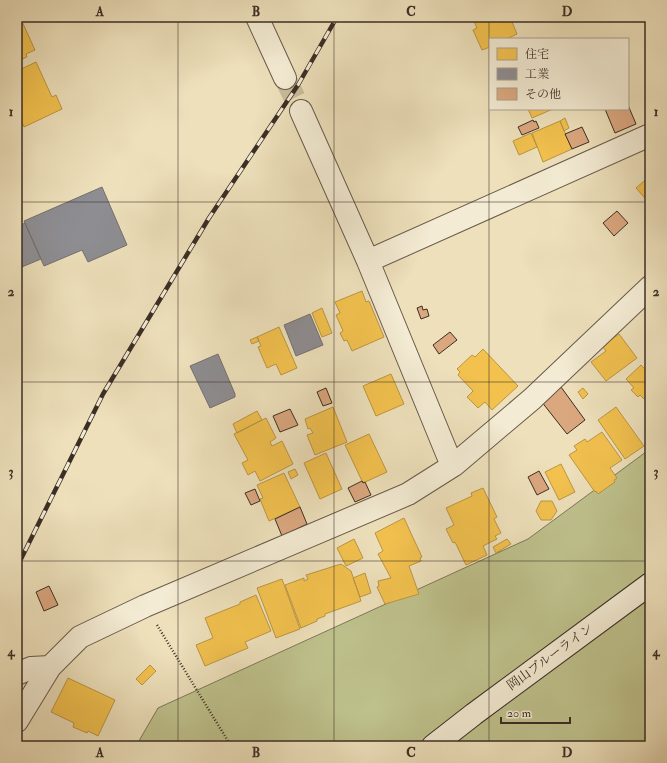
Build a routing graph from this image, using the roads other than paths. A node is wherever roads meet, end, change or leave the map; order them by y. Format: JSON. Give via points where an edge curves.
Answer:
{"nodes":[{"id":1,"x":257,"y":17,"type":"edge"},
{"id":2,"x":285,"y":78,"type":"tunnel mouth"},
{"id":3,"x":301,"y":111,"type":"tunnel mouth"},
{"id":4,"x":650,"y":135,"type":"edge"},
{"id":5,"x":368,"y":261,"type":"junction"},
{"id":6,"x":650,"y":287,"type":"edge"},
{"id":7,"x":454,"y":465,"type":"junction"},
{"id":8,"x":650,"y":584,"type":"edge"},
{"id":9,"x":50,"y":667,"type":"junction"},
{"id":10,"x":17,"y":674,"type":"edge"},
{"id":11,"x":17,"y":720,"type":"edge"},
{"id":12,"x":432,"y":746,"type":"edge"}],
"edges":[{"from":1,"to":2,"type":"street"},
{"from":3,"to":5,"type":"street"},
{"from":4,"to":5,"type":"street"},
{"from":5,"to":7,"type":"street","via":[[448,456]]},
{"from":6,"to":7,"type":"street","via":[[532,399]]},
{"from":7,"to":9,"type":"street","via":[[408,494],[145,606],[80,637]]},
{"from":8,"to":12,"type":"street","name":"岡山ブルーライン"},
{"from":9,"to":10,"type":"street","via":[[31,668]]},
{"from":9,"to":11,"type":"street"}]}
